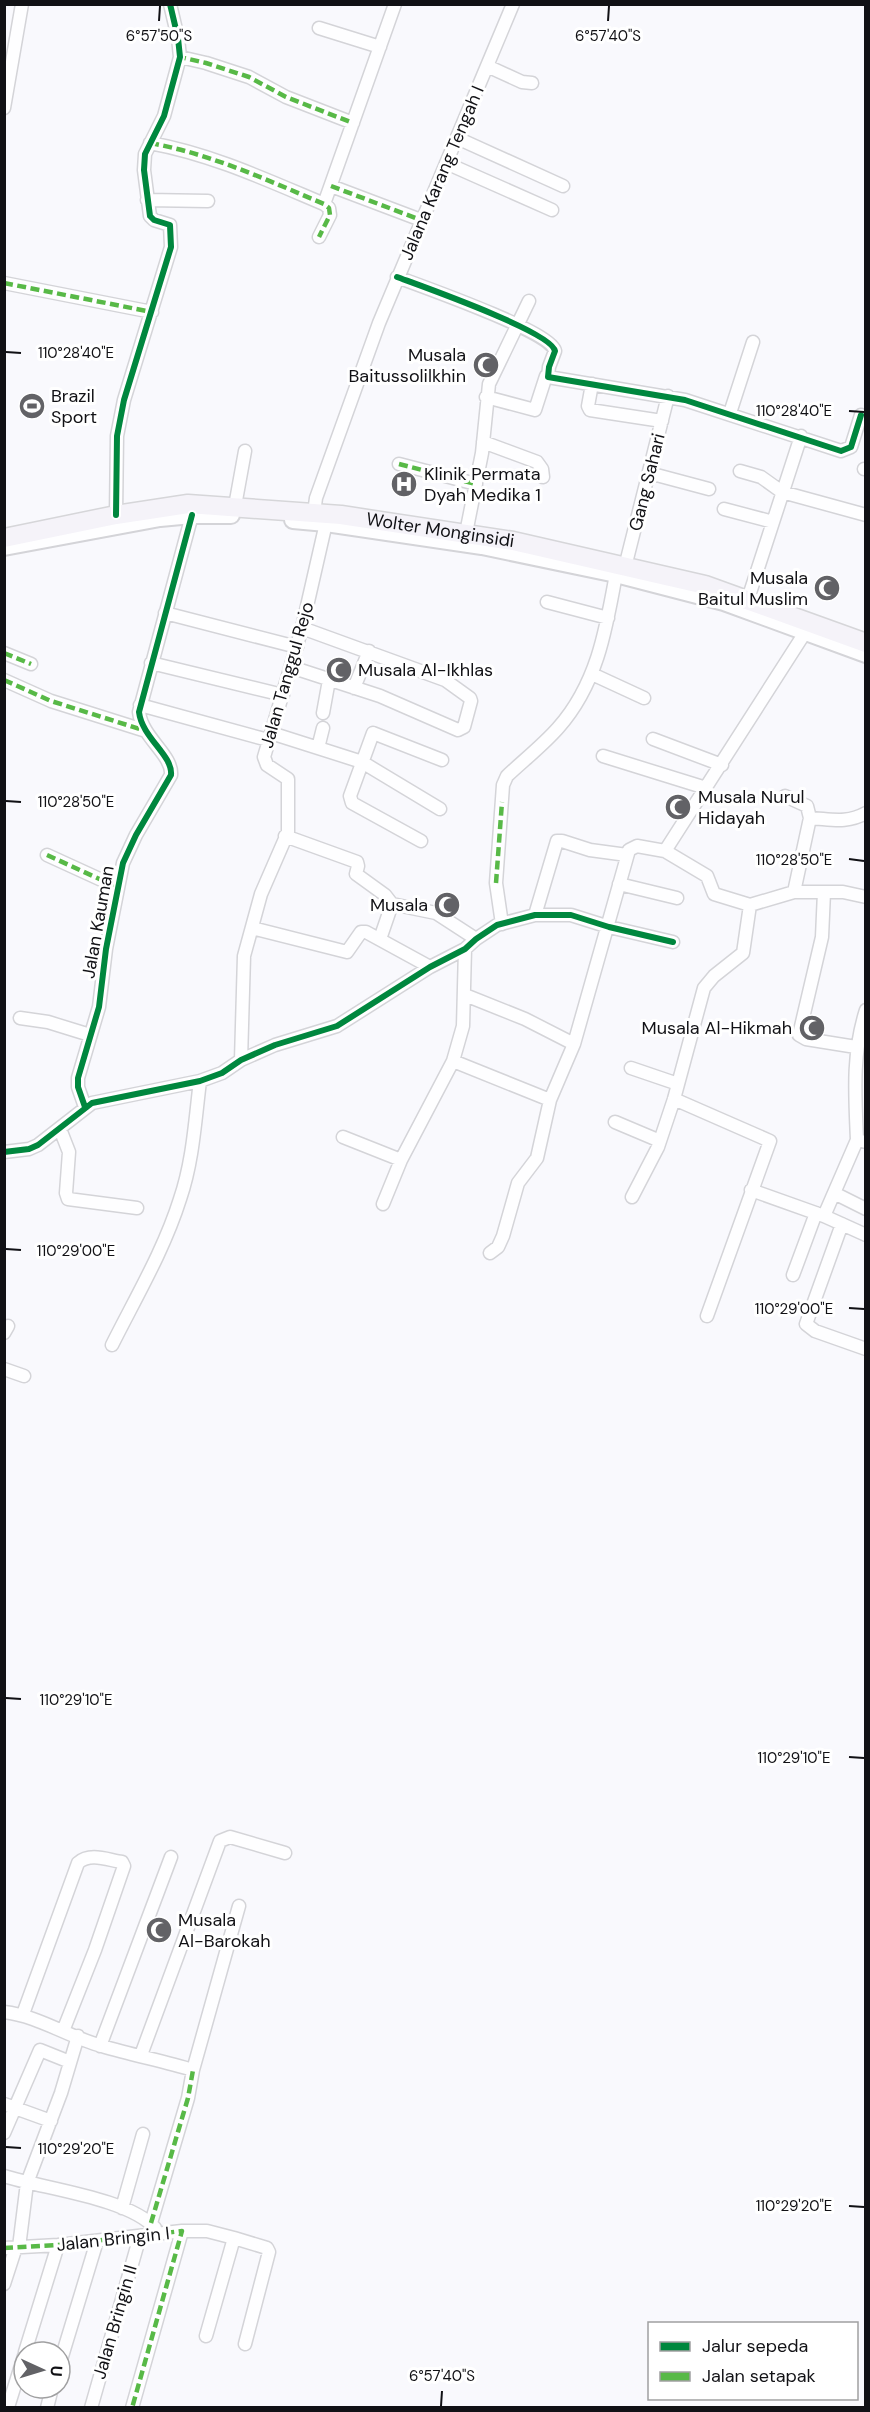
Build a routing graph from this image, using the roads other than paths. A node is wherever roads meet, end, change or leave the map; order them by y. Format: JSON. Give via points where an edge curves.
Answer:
{"nodes":[{"id":1,"x":22,"y":4,"type":"edge"},
{"id":2,"x":170,"y":4,"type":"edge"},
{"id":3,"x":395,"y":4,"type":"edge"},
{"id":4,"x":513,"y":4,"type":"edge"},
{"id":5,"x":319,"y":28,"type":"dead end"},
{"id":6,"x":380,"y":47,"type":"junction"},
{"id":7,"x":180,"y":57,"type":"junction"},
{"id":8,"x":488,"y":66,"type":"junction"},
{"id":9,"x":532,"y":82,"type":"dead end"},
{"id":10,"x":4,"y":108,"type":"edge"},
{"id":11,"x":353,"y":123,"type":"junction"},
{"id":12,"x":457,"y":138,"type":"junction"},
{"id":13,"x":150,"y":143,"type":"junction"},
{"id":14,"x":446,"y":163,"type":"junction"},
{"id":15,"x":331,"y":186,"type":"junction"},
{"id":16,"x":563,"y":186,"type":"dead end"},
{"id":17,"x":147,"y":200,"type":"junction"},
{"id":18,"x":208,"y":201,"type":"dead end"},
{"id":19,"x":324,"y":204,"type":"junction"},
{"id":20,"x":552,"y":210,"type":"dead end"},
{"id":21,"x":421,"y":220,"type":"junction"},
{"id":22,"x":319,"y":237,"type":"dead end"},
{"id":23,"x":397,"y":277,"type":"junction"},
{"id":24,"x":4,"y":283,"type":"edge"},
{"id":25,"x":529,"y":300,"type":"dead end"},
{"id":26,"x":152,"y":312,"type":"junction"},
{"id":27,"x":518,"y":324,"type":"junction"},
{"id":28,"x":753,"y":342,"type":"dead end"},
{"id":29,"x":546,"y":376,"type":"junction"},
{"id":30,"x":592,"y":384,"type":"junction"},
{"id":31,"x":668,"y":396,"type":"junction"},
{"id":32,"x":486,"y":397,"type":"junction"},
{"id":33,"x":730,"y":413,"type":"junction"},
{"id":34,"x":861,"y":415,"type":"dead end"},
{"id":35,"x":662,"y":421,"type":"junction"},
{"id":36,"x":801,"y":436,"type":"junction"},
{"id":37,"x":483,"y":442,"type":"junction"},
{"id":38,"x":245,"y":452,"type":"dead end"},
{"id":39,"x":399,"y":464,"type":"dead end"},
{"id":40,"x":740,"y":471,"type":"dead end"},
{"id":41,"x":649,"y":473,"type":"junction"},
{"id":42,"x":543,"y":477,"type":"dead end"},
{"id":43,"x":476,"y":484,"type":"junction"},
{"id":44,"x":709,"y":489,"type":"dead end"},
{"id":45,"x":782,"y":492,"type":"junction"},
{"id":46,"x":235,"y":507,"type":"junction"},
{"id":47,"x":724,"y":508,"type":"dead end"},
{"id":48,"x":116,"y":515,"type":"junction"},
{"id":49,"x":192,"y":515,"type":"junction"},
{"id":50,"x":866,"y":515,"type":"edge"},
{"id":51,"x":320,"y":518,"type":"junction"},
{"id":52,"x":773,"y":522,"type":"junction"},
{"id":53,"x":466,"y":532,"type":"junction"},
{"id":54,"x":4,"y":538,"type":"edge"},
{"id":55,"x":4,"y":547,"type":"edge"},
{"id":56,"x":621,"y":570,"type":"junction"},
{"id":57,"x":748,"y":599,"type":"junction"},
{"id":58,"x":547,"y":602,"type":"dead end"},
{"id":59,"x":165,"y":613,"type":"junction"},
{"id":60,"x":609,"y":618,"type":"junction"},
{"id":61,"x":302,"y":628,"type":"junction"},
{"id":62,"x":806,"y":631,"type":"junction"},
{"id":63,"x":866,"y":643,"type":"edge"},
{"id":64,"x":297,"y":647,"type":"junction"},
{"id":65,"x":369,"y":651,"type":"junction"},
{"id":66,"x":4,"y":653,"type":"edge"},
{"id":67,"x":866,"y":654,"type":"edge"},
{"id":68,"x":151,"y":663,"type":"junction"},
{"id":69,"x":31,"y":664,"type":"dead end"},
{"id":70,"x":291,"y":667,"type":"junction"},
{"id":71,"x":592,"y":674,"type":"junction"},
{"id":72,"x":4,"y":680,"type":"edge"},
{"id":73,"x":329,"y":680,"type":"junction"},
{"id":74,"x":354,"y":688,"type":"junction"},
{"id":75,"x":282,"y":695,"type":"junction"},
{"id":76,"x":644,"y":698,"type":"dead end"},
{"id":77,"x":140,"y":705,"type":"junction"},
{"id":78,"x":323,"y":713,"type":"dead end"},
{"id":79,"x":323,"y":728,"type":"dead end"},
{"id":80,"x":143,"y":730,"type":"junction"},
{"id":81,"x":270,"y":736,"type":"junction"},
{"id":82,"x":653,"y":739,"type":"dead end"},
{"id":83,"x":318,"y":748,"type":"junction"},
{"id":84,"x":603,"y":756,"type":"dead end"},
{"id":85,"x":442,"y":759,"type":"dead end"},
{"id":86,"x":362,"y":762,"type":"junction"},
{"id":87,"x":722,"y":765,"type":"junction"},
{"id":88,"x":706,"y":789,"type":"junction"},
{"id":89,"x":785,"y":796,"type":"dead end"},
{"id":90,"x":440,"y":810,"type":"dead end"},
{"id":91,"x":866,"y":813,"type":"edge"},
{"id":92,"x":810,"y":818,"type":"junction"},
{"id":93,"x":285,"y":836,"type":"junction"},
{"id":94,"x":421,"y":841,"type":"dead end"},
{"id":95,"x":665,"y":851,"type":"junction"},
{"id":96,"x":47,"y":855,"type":"dead end"},
{"id":97,"x":627,"y":855,"type":"junction"},
{"id":98,"x":619,"y":884,"type":"junction"},
{"id":99,"x":117,"y":887,"type":"junction"},
{"id":100,"x":794,"y":892,"type":"junction"},
{"id":101,"x":824,"y":892,"type":"junction"},
{"id":102,"x":866,"y":897,"type":"edge"},
{"id":103,"x":677,"y":898,"type":"dead end"},
{"id":104,"x":392,"y":904,"type":"junction"},
{"id":105,"x":750,"y":905,"type":"junction"},
{"id":106,"x":535,"y":915,"type":"junction"},
{"id":107,"x":502,"y":924,"type":"junction"},
{"id":108,"x":609,"y":927,"type":"junction"},
{"id":109,"x":252,"y":928,"type":"junction"},
{"id":110,"x":380,"y":939,"type":"junction"},
{"id":111,"x":476,"y":939,"type":"junction"},
{"id":112,"x":673,"y":942,"type":"dead end"},
{"id":113,"x":465,"y":949,"type":"junction"},
{"id":114,"x":430,"y":967,"type":"junction"},
{"id":115,"x":465,"y":995,"type":"junction"},
{"id":116,"x":866,"y":1010,"type":"edge"},
{"id":117,"x":20,"y":1018,"type":"dead end"},
{"id":118,"x":862,"y":1030,"type":"edge"},
{"id":119,"x":90,"y":1035,"type":"junction"},
{"id":120,"x":574,"y":1044,"type":"junction"},
{"id":121,"x":856,"y":1047,"type":"junction"},
{"id":122,"x":241,"y":1060,"type":"junction"},
{"id":123,"x":453,"y":1061,"type":"junction"},
{"id":124,"x":631,"y":1068,"type":"dead end"},
{"id":125,"x":860,"y":1077,"type":"edge"},
{"id":126,"x":200,"y":1081,"type":"junction"},
{"id":127,"x":678,"y":1084,"type":"junction"},
{"id":128,"x":674,"y":1099,"type":"junction"},
{"id":129,"x":550,"y":1100,"type":"junction"},
{"id":130,"x":84,"y":1107,"type":"junction"},
{"id":131,"x":615,"y":1122,"type":"dead end"},
{"id":132,"x":60,"y":1129,"type":"junction"},
{"id":133,"x":343,"y":1137,"type":"dead end"},
{"id":134,"x":660,"y":1141,"type":"junction"},
{"id":135,"x":861,"y":1141,"type":"edge"},
{"id":136,"x":4,"y":1152,"type":"edge"},
{"id":137,"x":401,"y":1160,"type":"junction"},
{"id":138,"x":751,"y":1190,"type":"junction"},
{"id":139,"x":834,"y":1194,"type":"junction"},
{"id":140,"x":632,"y":1197,"type":"dead end"},
{"id":141,"x":383,"y":1204,"type":"dead end"},
{"id":142,"x":138,"y":1208,"type":"dead end"},
{"id":143,"x":866,"y":1209,"type":"edge"},
{"id":144,"x":820,"y":1215,"type":"junction"},
{"id":145,"x":842,"y":1224,"type":"junction"},
{"id":146,"x":866,"y":1235,"type":"edge"},
{"id":147,"x":490,"y":1253,"type":"dead end"},
{"id":148,"x":793,"y":1275,"type":"dead end"},
{"id":149,"x":707,"y":1316,"type":"dead end"},
{"id":150,"x":112,"y":1345,"type":"dead end"},
{"id":151,"x":866,"y":1349,"type":"edge"},
{"id":152,"x":4,"y":1369,"type":"edge"},
{"id":153,"x":24,"y":1376,"type":"dead end"},
{"id":154,"x":285,"y":1853,"type":"dead end"},
{"id":155,"x":171,"y":1857,"type":"dead end"},
{"id":156,"x":239,"y":1906,"type":"dead end"},
{"id":157,"x":4,"y":2012,"type":"edge"},
{"id":158,"x":23,"y":2014,"type":"junction"},
{"id":159,"x":63,"y":2031,"type":"junction"},
{"id":160,"x":78,"y":2036,"type":"junction"},
{"id":161,"x":100,"y":2046,"type":"junction"},
{"id":162,"x":141,"y":2055,"type":"junction"},
{"id":163,"x":70,"y":2062,"type":"junction"},
{"id":164,"x":193,"y":2070,"type":"junction"},
{"id":165,"x":10,"y":2106,"type":"edge"},
{"id":166,"x":51,"y":2121,"type":"junction"},
{"id":167,"x":4,"y":2133,"type":"edge"},
{"id":168,"x":143,"y":2134,"type":"dead end"},
{"id":169,"x":4,"y":2176,"type":"edge"},
{"id":170,"x":27,"y":2183,"type":"junction"},
{"id":171,"x":122,"y":2208,"type":"junction"},
{"id":172,"x":155,"y":2228,"type":"junction"},
{"id":173,"x":182,"y":2231,"type":"junction"},
{"id":174,"x":140,"y":2236,"type":"junction"},
{"id":175,"x":234,"y":2238,"type":"junction"},
{"id":176,"x":16,"y":2241,"type":"edge"},
{"id":177,"x":97,"y":2241,"type":"junction"},
{"id":178,"x":57,"y":2245,"type":"junction"},
{"id":179,"x":4,"y":2284,"type":"edge"},
{"id":180,"x":206,"y":2336,"type":"dead end"},
{"id":181,"x":29,"y":2340,"type":"edge"},
{"id":182,"x":67,"y":2340,"type":"edge"},
{"id":183,"x":245,"y":2344,"type":"dead end"},
{"id":184,"x":91,"y":2408,"type":"edge"},
{"id":185,"x":132,"y":2408,"type":"edge"}],
"edges":[{"from":1,"to":10,"type":"street"},
{"from":2,"to":7,"type":"street"},
{"from":3,"to":6,"type":"street"},
{"from":4,"to":8,"type":"street","name":"Jalana Karang Tengah I"},
{"from":5,"to":6,"type":"street"},
{"from":6,"to":11,"type":"street"},
{"from":7,"to":11,"type":"street","via":[[249,77],[286,97]]},
{"from":7,"to":13,"type":"street","via":[[164,116]]},
{"from":8,"to":9,"type":"street","via":[[522,82]]},
{"from":8,"to":12,"type":"street","name":"Jalana Karang Tengah I"},
{"from":11,"to":15,"type":"street"},
{"from":12,"to":14,"type":"street","name":"Jalana Karang Tengah I"},
{"from":12,"to":16,"type":"street"},
{"from":13,"to":17,"type":"street","via":[[144,170]]},
{"from":13,"to":19,"type":"street","via":[[176,147],[237,168]]},
{"from":14,"to":20,"type":"street"},
{"from":14,"to":21,"type":"street","name":"Jalana Karang Tengah I"},
{"from":15,"to":19,"type":"street"},
{"from":15,"to":21,"type":"street"},
{"from":17,"to":18,"type":"street"},
{"from":17,"to":26,"type":"street","via":[[152,218],[170,225],[172,233]]},
{"from":19,"to":22,"type":"street","via":[[330,215]]},
{"from":21,"to":23,"type":"street","name":"Jalana Karang Tengah I"},
{"from":23,"to":27,"type":"street"},
{"from":23,"to":51,"type":"street","name":"Jalana Karang Tengah I","via":[[315,498]]},
{"from":24,"to":26,"type":"street"},
{"from":25,"to":27,"type":"street"},
{"from":26,"to":48,"type":"street","via":[[124,399],[117,436]]},
{"from":27,"to":29,"type":"street","via":[[554,345]]},
{"from":27,"to":32,"type":"street"},
{"from":28,"to":33,"type":"street"},
{"from":29,"to":30,"type":"street"},
{"from":29,"to":32,"type":"street","via":[[535,410]]},
{"from":30,"to":31,"type":"street"},
{"from":30,"to":35,"type":"street","via":[[590,410]]},
{"from":31,"to":33,"type":"street"},
{"from":31,"to":35,"type":"street","name":"Gang Sahari"},
{"from":32,"to":37,"type":"street"},
{"from":33,"to":36,"type":"street"},
{"from":34,"to":36,"type":"street","via":[[847,451]]},
{"from":35,"to":41,"type":"street","name":"Gang Sahari"},
{"from":36,"to":45,"type":"street"},
{"from":37,"to":42,"type":"street","via":[[537,462]]},
{"from":37,"to":43,"type":"street"},
{"from":38,"to":46,"type":"street"},
{"from":39,"to":43,"type":"street"},
{"from":40,"to":45,"type":"street","via":[[761,477]]},
{"from":41,"to":44,"type":"street"},
{"from":41,"to":56,"type":"street","name":"Gang Sahari"},
{"from":43,"to":53,"type":"street"},
{"from":45,"to":50,"type":"street"},
{"from":45,"to":52,"type":"street"},
{"from":46,"to":48,"type":"main road","name":"Wolter Monginsidi","via":[[188,504]]},
{"from":46,"to":51,"type":"main road","name":"Wolter Monginsidi"},
{"from":47,"to":52,"type":"street"},
{"from":48,"to":54,"type":"main road","name":"Wolter Monginsidi"},
{"from":49,"to":51,"type":"main road","name":"Wolter Monginsidi"},
{"from":49,"to":55,"type":"main road","name":"Wolter Monginsidi"},
{"from":49,"to":59,"type":"street"},
{"from":51,"to":53,"type":"main road","name":"Wolter Monginsidi"},
{"from":51,"to":56,"type":"main road","name":"Wolter Monginsidi"},
{"from":51,"to":61,"type":"street","name":"Jalan Tanggul Rejo"},
{"from":52,"to":57,"type":"street"},
{"from":53,"to":56,"type":"main road","name":"Wolter Monginsidi"},
{"from":56,"to":57,"type":"main road","name":"Wolter Monginsidi","via":[[705,585]]},
{"from":56,"to":60,"type":"street","name":"Gang Sahari"},
{"from":56,"to":62,"type":"main road","name":"Wolter Monginsidi"},
{"from":57,"to":63,"type":"main road","name":"Wolter Monginsidi"},
{"from":58,"to":60,"type":"street"},
{"from":59,"to":64,"type":"street"},
{"from":59,"to":68,"type":"street"},
{"from":60,"to":71,"type":"street","name":"Gang Sahari"},
{"from":61,"to":64,"type":"street","name":"Jalan Tanggul Rejo"},
{"from":61,"to":65,"type":"street"},
{"from":62,"to":67,"type":"main road","name":"Wolter Monginsidi"},
{"from":62,"to":87,"type":"street"},
{"from":64,"to":70,"type":"street","name":"Jalan Tanggul Rejo"},
{"from":65,"to":74,"type":"street"},
{"from":65,"to":74,"type":"street","via":[[446,680],[469,696],[464,727],[458,730]]},
{"from":66,"to":69,"type":"street"},
{"from":68,"to":75,"type":"street"},
{"from":68,"to":77,"type":"street"},
{"from":70,"to":73,"type":"street"},
{"from":70,"to":75,"type":"street","name":"Jalan Tanggul Rejo"},
{"from":71,"to":76,"type":"street"},
{"from":71,"to":107,"type":"street","name":"Gang Sahari","via":[[558,728],[507,776],[503,785],[496,856]]},
{"from":72,"to":80,"type":"street","via":[[51,701]]},
{"from":73,"to":74,"type":"street"},
{"from":73,"to":78,"type":"street"},
{"from":75,"to":81,"type":"street","name":"Jalan Tanggul Rejo"},
{"from":77,"to":80,"type":"street"},
{"from":77,"to":81,"type":"street"},
{"from":79,"to":83,"type":"street"},
{"from":80,"to":99,"type":"street","name":"Jalan Kauman","via":[[169,763],[171,775],[130,846]]},
{"from":81,"to":83,"type":"street"},
{"from":81,"to":93,"type":"street","name":"Jalan Tanggul Rejo","via":[[265,763],[288,779]]},
{"from":82,"to":87,"type":"street"},
{"from":83,"to":86,"type":"street"},
{"from":84,"to":88,"type":"street"},
{"from":85,"to":86,"type":"street","via":[[373,733]]},
{"from":86,"to":90,"type":"street"},
{"from":86,"to":94,"type":"street","via":[[350,796],[352,803]]},
{"from":87,"to":88,"type":"street"},
{"from":88,"to":95,"type":"street"},
{"from":89,"to":92,"type":"street","via":[[807,806]]},
{"from":91,"to":92,"type":"street","via":[[854,820]]},
{"from":92,"to":100,"type":"street"},
{"from":93,"to":104,"type":"street","via":[[357,862],[356,874]]},
{"from":93,"to":109,"type":"street","name":"Jalan Tanggul Rejo","via":[[261,894]]},
{"from":95,"to":97,"type":"street","via":[[637,846]]},
{"from":95,"to":105,"type":"street","via":[[707,876],[714,894]]},
{"from":96,"to":99,"type":"street"},
{"from":97,"to":98,"type":"street"},
{"from":97,"to":106,"type":"street","via":[[557,841]]},
{"from":98,"to":103,"type":"street"},
{"from":98,"to":108,"type":"street"},
{"from":99,"to":119,"type":"street","name":"Jalan Kauman","via":[[99,1008]]},
{"from":100,"to":101,"type":"street"},
{"from":100,"to":105,"type":"street"},
{"from":101,"to":102,"type":"street"},
{"from":101,"to":121,"type":"street","via":[[822,937],[799,1035]]},
{"from":104,"to":110,"type":"street"},
{"from":104,"to":111,"type":"street","via":[[432,911]]},
{"from":105,"to":127,"type":"street","via":[[743,953],[704,988]]},
{"from":106,"to":107,"type":"street"},
{"from":106,"to":108,"type":"street","via":[[572,915]]},
{"from":107,"to":111,"type":"street"},
{"from":108,"to":112,"type":"street"},
{"from":108,"to":120,"type":"street"},
{"from":109,"to":110,"type":"street","via":[[347,952],[363,931]]},
{"from":109,"to":122,"type":"street","name":"Jalan Tanggul Rejo","via":[[244,956]]},
{"from":110,"to":114,"type":"street"},
{"from":111,"to":113,"type":"street"},
{"from":113,"to":114,"type":"street"},
{"from":113,"to":115,"type":"street"},
{"from":114,"to":122,"type":"street","via":[[337,1026]]},
{"from":115,"to":120,"type":"street","via":[[525,1018]]},
{"from":115,"to":123,"type":"street","via":[[462,1034]]},
{"from":116,"to":118,"type":"street"},
{"from":117,"to":119,"type":"street"},
{"from":118,"to":121,"type":"street"},
{"from":119,"to":130,"type":"street","name":"Jalan Kauman","via":[[78,1078]]},
{"from":120,"to":129,"type":"street"},
{"from":121,"to":125,"type":"street"},
{"from":122,"to":126,"type":"street"},
{"from":123,"to":129,"type":"street"},
{"from":123,"to":137,"type":"street"},
{"from":124,"to":127,"type":"street"},
{"from":125,"to":135,"type":"street"},
{"from":126,"to":130,"type":"street"},
{"from":126,"to":150,"type":"street","via":[[189,1166],[180,1198],[164,1245]]},
{"from":127,"to":128,"type":"street"},
{"from":128,"to":134,"type":"street"},
{"from":128,"to":138,"type":"street","via":[[770,1141]]},
{"from":129,"to":147,"type":"street","via":[[537,1158],[518,1183],[504,1236]]},
{"from":130,"to":132,"type":"street"},
{"from":131,"to":134,"type":"street"},
{"from":132,"to":136,"type":"street","via":[[38,1146]]},
{"from":132,"to":142,"type":"street","via":[[69,1152],[68,1199]]},
{"from":133,"to":137,"type":"street"},
{"from":134,"to":140,"type":"street"},
{"from":135,"to":139,"type":"street"},
{"from":137,"to":141,"type":"street"},
{"from":138,"to":144,"type":"street"},
{"from":138,"to":149,"type":"street"},
{"from":139,"to":143,"type":"street"},
{"from":139,"to":144,"type":"street"},
{"from":144,"to":145,"type":"street"},
{"from":144,"to":148,"type":"street"},
{"from":145,"to":146,"type":"street"},
{"from":145,"to":151,"type":"street","via":[[806,1324]]},
{"from":152,"to":153,"type":"street"},
{"from":154,"to":162,"type":"street","via":[[230,1836],[220,1841]]},
{"from":155,"to":161,"type":"street"},
{"from":156,"to":164,"type":"street"},
{"from":157,"to":158,"type":"street"},
{"from":158,"to":159,"type":"street"},
{"from":158,"to":159,"type":"street","via":[[78,1863],[93,1857],[122,1862],[124,1866],[99,1939]]},
{"from":159,"to":160,"type":"street"},
{"from":160,"to":161,"type":"street"},
{"from":160,"to":163,"type":"street"},
{"from":161,"to":162,"type":"street"},
{"from":162,"to":164,"type":"street"},
{"from":163,"to":165,"type":"street","via":[[40,2050]]},
{"from":163,"to":166,"type":"street"},
{"from":164,"to":172,"type":"street"},
{"from":165,"to":166,"type":"street"},
{"from":165,"to":167,"type":"street"},
{"from":166,"to":170,"type":"street"},
{"from":168,"to":171,"type":"street"},
{"from":169,"to":170,"type":"street"},
{"from":170,"to":171,"type":"street"},
{"from":170,"to":176,"type":"street"},
{"from":171,"to":172,"type":"street","via":[[142,2216]]},
{"from":172,"to":173,"type":"street","name":"Jalan Bringin I"},
{"from":172,"to":174,"type":"street","name":"Jalan Bringin I"},
{"from":173,"to":175,"type":"street","via":[[207,2231]]},
{"from":173,"to":185,"type":"street","name":"Jalan Bringin I"},
{"from":174,"to":177,"type":"street","name":"Jalan Bringin I"},
{"from":174,"to":184,"type":"street","name":"Jalan Bringin II"},
{"from":175,"to":180,"type":"street"},
{"from":175,"to":183,"type":"street","via":[[269,2252]]},
{"from":176,"to":178,"type":"street","name":"Jalan Bringin I"},
{"from":176,"to":179,"type":"street"},
{"from":177,"to":178,"type":"street","name":"Jalan Bringin I"},
{"from":177,"to":182,"type":"street"},
{"from":178,"to":181,"type":"street"}]}
